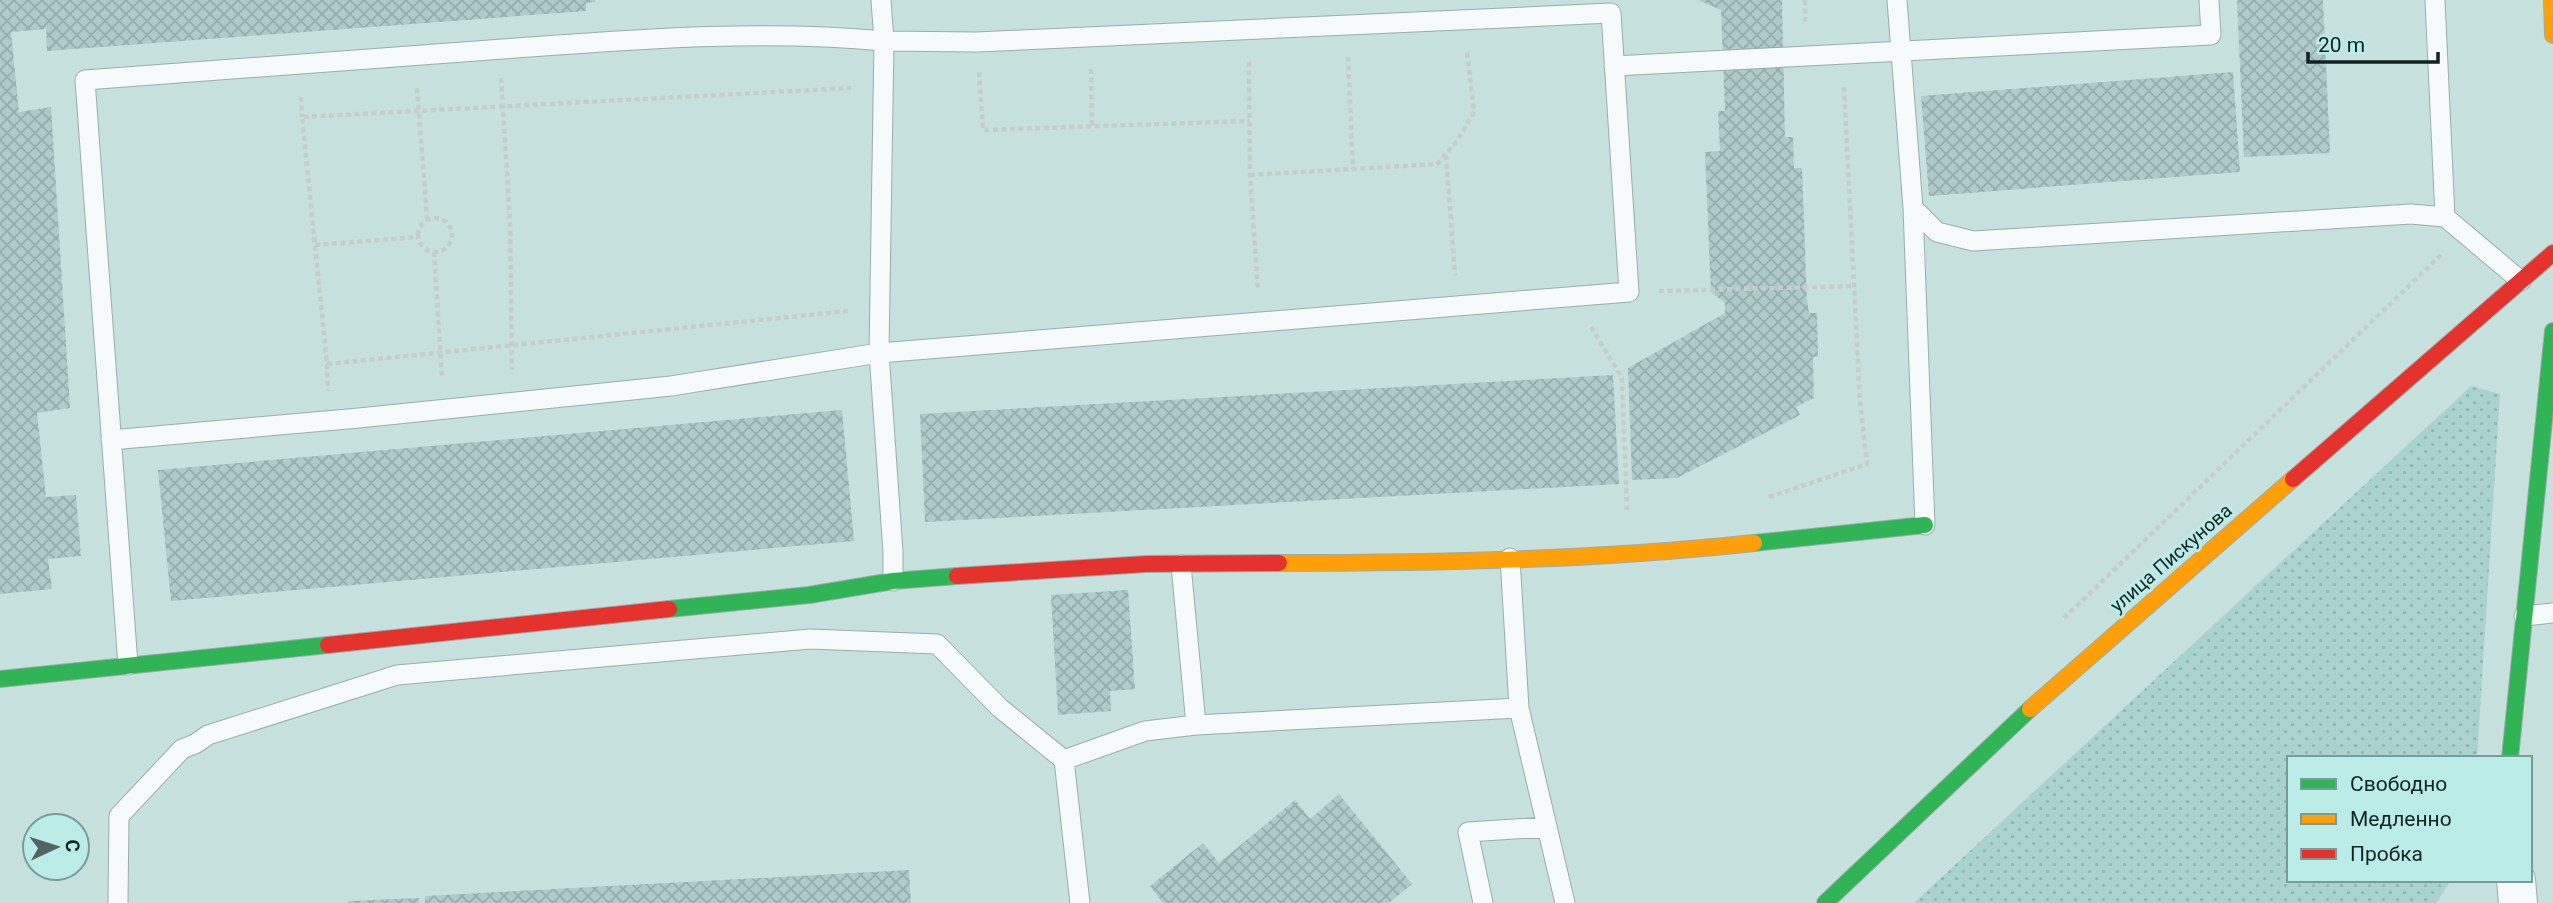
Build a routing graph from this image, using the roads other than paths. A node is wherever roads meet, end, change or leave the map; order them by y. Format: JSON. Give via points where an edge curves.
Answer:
{"nodes":[{"id":1,"x":881,"y":0,"type":"edge"},
{"id":2,"x":1897,"y":0,"type":"edge"},
{"id":3,"x":2209,"y":0,"type":"edge"},
{"id":4,"x":2435,"y":0,"type":"edge"},
{"id":5,"x":2552,"y":0,"type":"edge"},
{"id":6,"x":2553,"y":35,"type":"edge"},
{"id":7,"x":884,"y":41,"type":"junction"},
{"id":8,"x":1900,"y":52,"type":"junction"},
{"id":9,"x":1614,"y":66,"type":"junction"},
{"id":10,"x":1913,"y":208,"type":"junction"},
{"id":11,"x":2445,"y":216,"type":"junction"},
{"id":12,"x":2553,"y":253,"type":"edge"},
{"id":13,"x":2521,"y":281,"type":"junction"},
{"id":14,"x":2553,"y":331,"type":"edge"},
{"id":15,"x":879,"y":353,"type":"junction"},
{"id":16,"x":111,"y":440,"type":"junction"},
{"id":17,"x":1925,"y":525,"type":"joint"},
{"id":18,"x":1510,"y":558,"type":"junction"},
{"id":19,"x":1181,"y":565,"type":"junction"},
{"id":20,"x":893,"y":581,"type":"junction"},
{"id":21,"x":2553,"y":613,"type":"edge"},
{"id":22,"x":2524,"y":616,"type":"junction"},
{"id":23,"x":128,"y":665,"type":"junction"},
{"id":24,"x":0,"y":679,"type":"edge"},
{"id":25,"x":1519,"y":708,"type":"junction"},
{"id":26,"x":1196,"y":725,"type":"junction"},
{"id":27,"x":2510,"y":756,"type":"edge"},
{"id":28,"x":1064,"y":760,"type":"junction"},
{"id":29,"x":1547,"y":827,"type":"junction"},
{"id":30,"x":2516,"y":882,"type":"edge"},
{"id":31,"x":118,"y":903,"type":"edge"},
{"id":32,"x":1080,"y":903,"type":"edge"},
{"id":33,"x":1483,"y":903,"type":"edge"},
{"id":34,"x":1565,"y":903,"type":"edge"},
{"id":35,"x":1825,"y":903,"type":"edge"},
{"id":36,"x":2518,"y":903,"type":"edge"}],
"edges":[{"from":1,"to":7,"type":"lane"},
{"from":2,"to":8,"type":"lane"},
{"from":3,"to":8,"type":"lane","via":[[2211,35]]},
{"from":4,"to":11,"type":"lane"},
{"from":5,"to":6,"type":"street"},
{"from":7,"to":9,"type":"lane","via":[[977,42],[1611,13]]},
{"from":7,"to":15,"type":"lane"},
{"from":7,"to":16,"type":"lane","via":[[744,34],[85,80]]},
{"from":8,"to":9,"type":"lane"},
{"from":8,"to":10,"type":"lane"},
{"from":9,"to":15,"type":"lane","via":[[1629,292]]},
{"from":10,"to":11,"type":"lane","via":[[1937,232],[1973,241],[2410,214]]},
{"from":10,"to":17,"type":"lane"},
{"from":11,"to":13,"type":"lane"},
{"from":12,"to":13,"type":"street","name":"улица Пискунова"},
{"from":13,"to":35,"type":"street","name":"улица Пискунова","via":[[2042,697]]},
{"from":14,"to":22,"type":"street"},
{"from":15,"to":16,"type":"lane","via":[[671,386]]},
{"from":15,"to":20,"type":"lane"},
{"from":16,"to":23,"type":"lane"},
{"from":17,"to":18,"type":"street","via":[[1671,552]]},
{"from":18,"to":19,"type":"street"},
{"from":18,"to":25,"type":"lane"},
{"from":19,"to":20,"type":"street"},
{"from":19,"to":26,"type":"lane"},
{"from":20,"to":23,"type":"street","via":[[809,595]]},
{"from":21,"to":22,"type":"lane"},
{"from":22,"to":27,"type":"street"},
{"from":23,"to":24,"type":"street"},
{"from":25,"to":26,"type":"lane"},
{"from":25,"to":29,"type":"lane"},
{"from":26,"to":28,"type":"lane","via":[[1145,732]]},
{"from":28,"to":31,"type":"lane","via":[[1000,708],[937,644],[810,639],[397,675],[208,735],[181,749],[119,816]]},
{"from":28,"to":32,"type":"lane"},
{"from":29,"to":33,"type":"lane","via":[[1468,832]]},
{"from":29,"to":34,"type":"lane"},
{"from":30,"to":36,"type":"street"}]}
